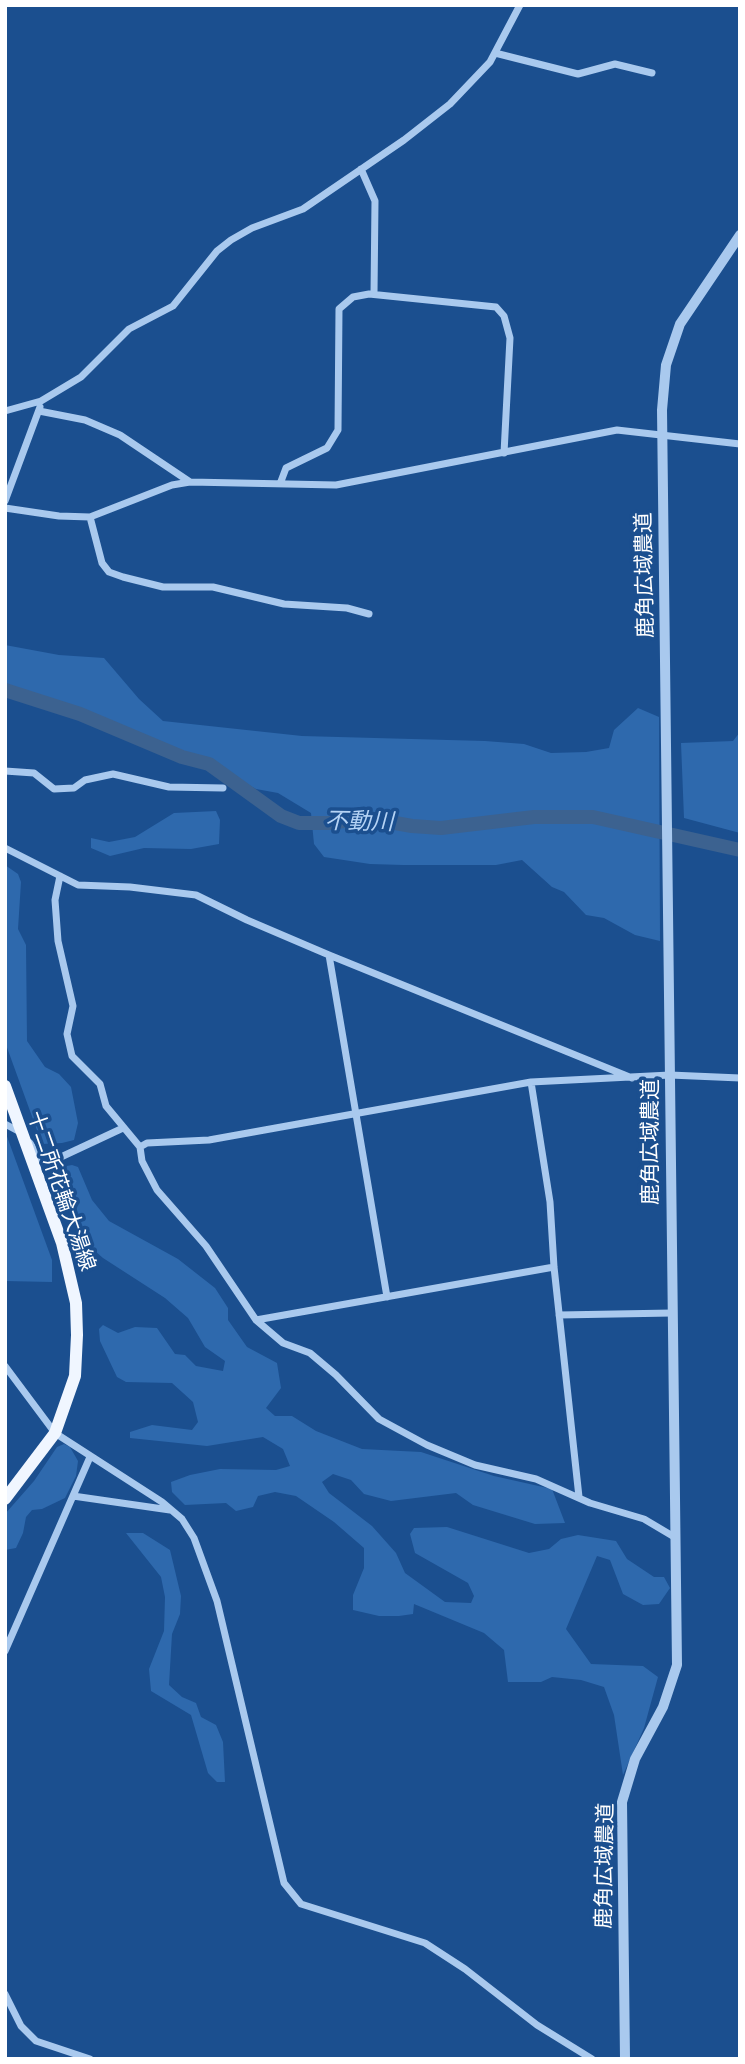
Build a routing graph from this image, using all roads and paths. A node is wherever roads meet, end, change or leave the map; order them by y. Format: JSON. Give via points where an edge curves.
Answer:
{"nodes":[{"id":1,"x":520,"y":5,"type":"edge"},
{"id":2,"x":495,"y":53,"type":"junction"},
{"id":3,"x":652,"y":72,"type":"dead end"},
{"id":4,"x":361,"y":169,"type":"junction"},
{"id":5,"x":740,"y":235,"type":"edge"},
{"id":6,"x":374,"y":295,"type":"junction"},
{"id":7,"x":41,"y":401,"type":"junction"},
{"id":8,"x":5,"y":411,"type":"edge"},
{"id":9,"x":39,"y":411,"type":"junction"},
{"id":10,"x":663,"y":436,"type":"junction"},
{"id":11,"x":740,"y":444,"type":"edge"},
{"id":12,"x":504,"y":453,"type":"junction"},
{"id":13,"x":190,"y":482,"type":"junction"},
{"id":14,"x":279,"y":484,"type":"junction"},
{"id":15,"x":5,"y":501,"type":"edge"},
{"id":16,"x":5,"y":508,"type":"edge"},
{"id":17,"x":90,"y":517,"type":"junction"},
{"id":18,"x":369,"y":614,"type":"dead end"},
{"id":19,"x":5,"y":772,"type":"edge"},
{"id":20,"x":223,"y":788,"type":"dead end"},
{"id":21,"x":5,"y":848,"type":"edge"},
{"id":22,"x":60,"y":876,"type":"junction"},
{"id":23,"x":329,"y":955,"type":"junction"},
{"id":24,"x":670,"y":1075,"type":"junction"},
{"id":25,"x":632,"y":1078,"type":"junction"},
{"id":26,"x":740,"y":1078,"type":"edge"},
{"id":27,"x":531,"y":1082,"type":"junction"},
{"id":28,"x":5,"y":1086,"type":"edge"},
{"id":29,"x":354,"y":1115,"type":"junction"},
{"id":30,"x":5,"y":1124,"type":"edge"},
{"id":31,"x":123,"y":1128,"type":"junction"},
{"id":32,"x":22,"y":1134,"type":"junction"},
{"id":33,"x":140,"y":1147,"type":"junction"},
{"id":34,"x":554,"y":1267,"type":"junction"},
{"id":35,"x":387,"y":1297,"type":"junction"},
{"id":36,"x":672,"y":1313,"type":"junction"},
{"id":37,"x":559,"y":1315,"type":"junction"},
{"id":38,"x":256,"y":1320,"type":"junction"},
{"id":39,"x":5,"y":1366,"type":"edge"},
{"id":40,"x":55,"y":1433,"type":"junction"},
{"id":41,"x":90,"y":1457,"type":"junction"},
{"id":42,"x":74,"y":1496,"type":"junction"},
{"id":43,"x":6,"y":1497,"type":"edge"},
{"id":44,"x":579,"y":1497,"type":"junction"},
{"id":45,"x":172,"y":1510,"type":"junction"},
{"id":46,"x":676,"y":1538,"type":"junction"},
{"id":47,"x":5,"y":1651,"type":"edge"},
{"id":48,"x":5,"y":1994,"type":"edge"},
{"id":49,"x":90,"y":2059,"type":"edge"},
{"id":50,"x":592,"y":2059,"type":"edge"},
{"id":51,"x":625,"y":2059,"type":"edge"}],
"edges":[{"from":1,"to":2,"type":"street"},
{"from":2,"to":3,"type":"street","via":[[578,74],[615,64]]},
{"from":2,"to":4,"type":"street","via":[[450,104]]},
{"from":4,"to":6,"type":"street","via":[[375,201]]},
{"from":4,"to":7,"type":"street","via":[[303,209],[231,240],[173,306],[129,329],[81,377]]},
{"from":5,"to":10,"type":"street","name":"鹿角広域農道","via":[[680,324],[665,376]]},
{"from":6,"to":12,"type":"street","via":[[496,307],[504,316],[510,338]]},
{"from":6,"to":14,"type":"street","via":[[353,296],[339,309],[338,430],[327,448],[286,468]]},
{"from":7,"to":8,"type":"street"},
{"from":7,"to":9,"type":"street"},
{"from":9,"to":13,"type":"street","via":[[85,420],[120,435]]},
{"from":9,"to":15,"type":"street"},
{"from":10,"to":11,"type":"street"},
{"from":10,"to":12,"type":"street","via":[[617,430]]},
{"from":10,"to":24,"type":"street","name":"鹿角広域農道"},
{"from":12,"to":14,"type":"street","via":[[336,485]]},
{"from":13,"to":14,"type":"street"},
{"from":13,"to":17,"type":"street"},
{"from":16,"to":17,"type":"street"},
{"from":17,"to":18,"type":"street","via":[[102,563],[109,572],[123,577],[163,587],[213,587],[284,604]]},
{"from":19,"to":20,"type":"street","via":[[34,773],[54,789],[74,788],[85,780],[113,774],[169,787]]},
{"from":21,"to":22,"type":"street"},
{"from":22,"to":23,"type":"street","via":[[79,885],[197,895]]},
{"from":22,"to":31,"type":"street","via":[[55,900],[58,941],[73,1006],[66,1034],[72,1056],[100,1084],[106,1106]]},
{"from":23,"to":25,"type":"street"},
{"from":23,"to":29,"type":"street"},
{"from":24,"to":25,"type":"street"},
{"from":24,"to":26,"type":"street"},
{"from":24,"to":36,"type":"street","name":"鹿角広域農道"},
{"from":25,"to":27,"type":"street"},
{"from":27,"to":29,"type":"street"},
{"from":27,"to":34,"type":"street","via":[[550,1202]]},
{"from":28,"to":32,"type":"main road","name":"十二所花輪大湯線"},
{"from":29,"to":33,"type":"street"},
{"from":29,"to":35,"type":"street"},
{"from":30,"to":32,"type":"street"},
{"from":31,"to":32,"type":"street","via":[[46,1164]]},
{"from":31,"to":33,"type":"street"},
{"from":32,"to":40,"type":"main road","name":"十二所花輪大湯線","via":[[62,1243],[76,1303],[75,1376]]},
{"from":33,"to":38,"type":"street","via":[[157,1190],[206,1247]]},
{"from":34,"to":35,"type":"street"},
{"from":34,"to":37,"type":"street"},
{"from":35,"to":38,"type":"street"},
{"from":36,"to":37,"type":"street"},
{"from":36,"to":46,"type":"street","name":"鹿角広域農道"},
{"from":37,"to":44,"type":"street"},
{"from":38,"to":44,"type":"street","via":[[283,1343],[310,1353],[379,1419],[475,1465],[536,1479]]},
{"from":39,"to":40,"type":"street"},
{"from":40,"to":41,"type":"street"},
{"from":40,"to":43,"type":"main road","name":"十二所花輪大湯線"},
{"from":41,"to":42,"type":"street"},
{"from":41,"to":45,"type":"street"},
{"from":42,"to":45,"type":"street"},
{"from":42,"to":47,"type":"street"},
{"from":44,"to":46,"type":"street","via":[[644,1519]]},
{"from":45,"to":50,"type":"street","via":[[194,1538],[215,1591],[284,1884],[301,1904],[425,1943]]},
{"from":46,"to":51,"type":"street","name":"鹿角広域農道","via":[[677,1665],[663,1707],[635,1759],[622,1802]]},
{"from":48,"to":49,"type":"street","via":[[21,2026],[36,2041]]}]}
